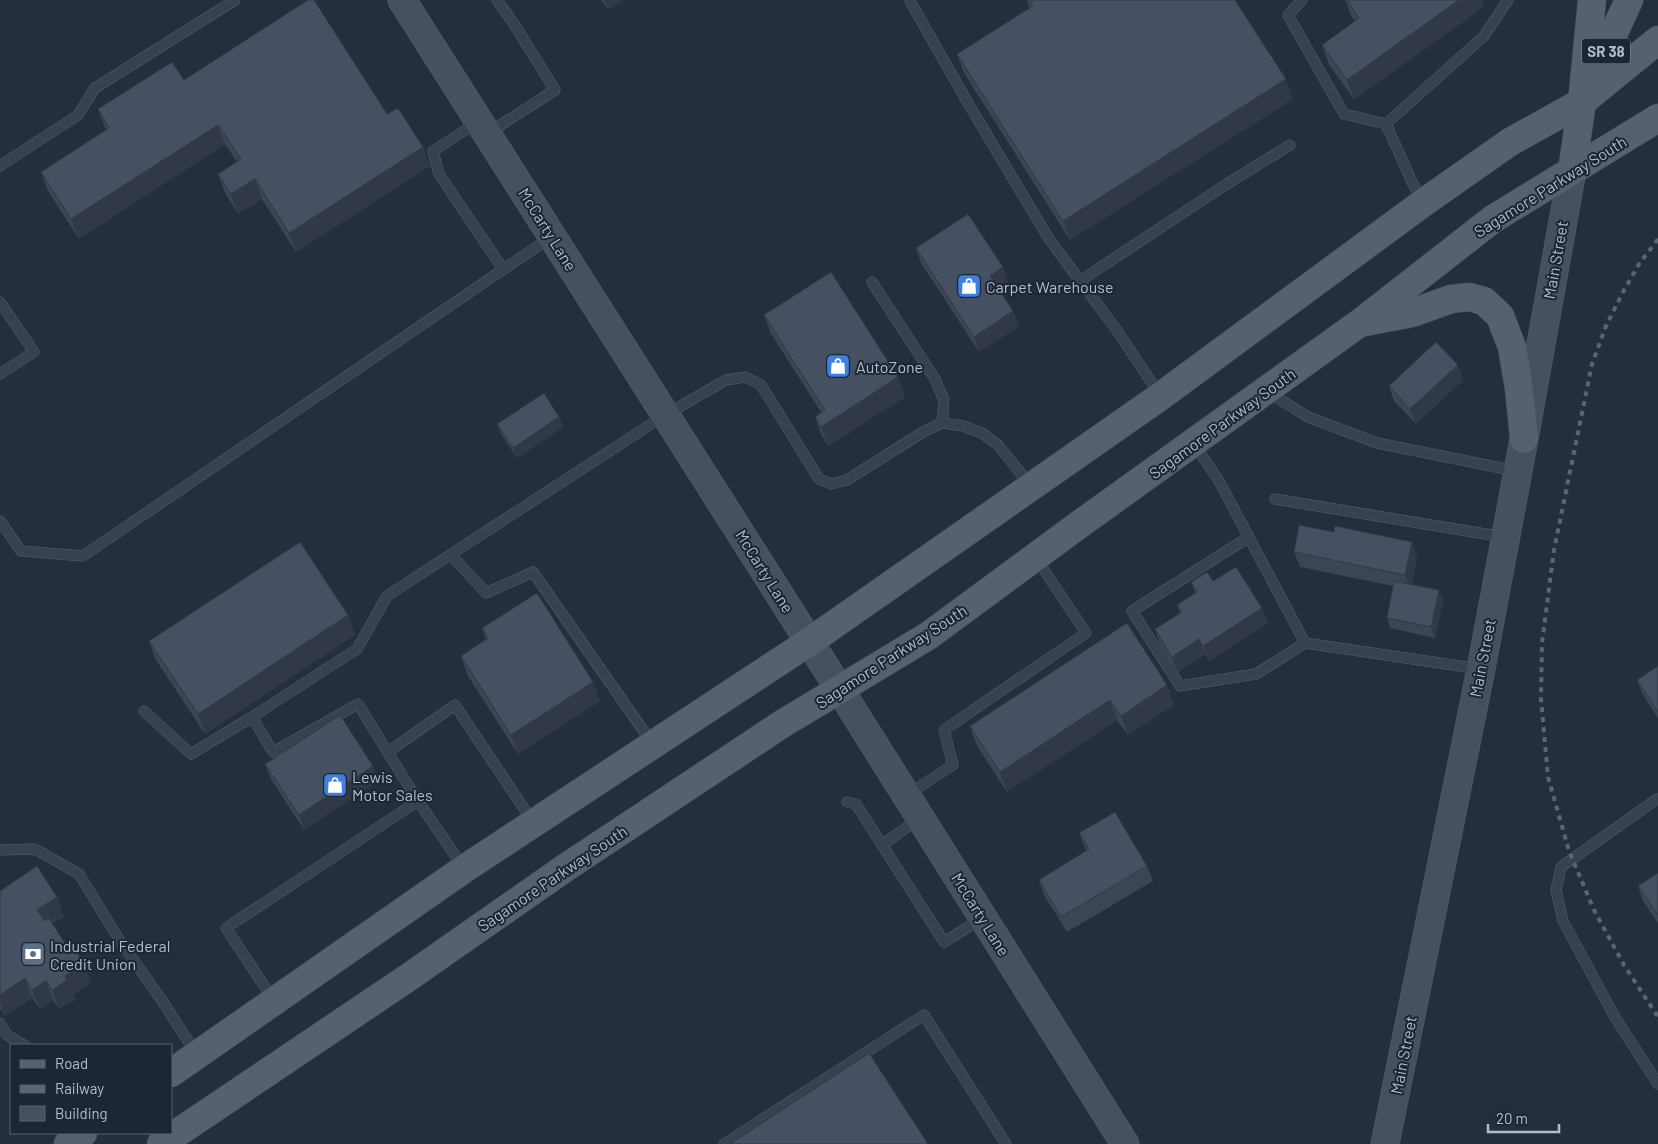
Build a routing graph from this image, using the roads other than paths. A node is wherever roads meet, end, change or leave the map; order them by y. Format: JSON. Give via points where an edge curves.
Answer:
{"nodes":[{"id":1,"x":235,"y":0,"type":"edge"},
{"id":2,"x":402,"y":0,"type":"edge"},
{"id":3,"x":497,"y":0,"type":"edge"},
{"id":4,"x":910,"y":0,"type":"edge"},
{"id":5,"x":1302,"y":0,"type":"edge"},
{"id":6,"x":1508,"y":0,"type":"edge"},
{"id":7,"x":1592,"y":0,"type":"edge"},
{"id":8,"x":1629,"y":0,"type":"edge"},
{"id":9,"x":1658,"y":40,"type":"edge"},
{"id":10,"x":1582,"y":102,"type":"junction"},
{"id":11,"x":1658,"y":118,"type":"edge"},
{"id":12,"x":1386,"y":124,"type":"junction"},
{"id":13,"x":483,"y":127,"type":"junction"},
{"id":14,"x":1290,"y":145,"type":"dead end"},
{"id":15,"x":0,"y":166,"type":"edge"},
{"id":16,"x":1572,"y":171,"type":"junction"},
{"id":17,"x":1423,"y":203,"type":"junction"},
{"id":18,"x":552,"y":236,"type":"junction"},
{"id":19,"x":503,"y":270,"type":"junction"},
{"id":20,"x":872,"y":282,"type":"dead end"},
{"id":21,"x":1080,"y":282,"type":"junction"},
{"id":22,"x":0,"y":302,"type":"edge"},
{"id":23,"x":1361,"y":322,"type":"junction"},
{"id":24,"x":0,"y":374,"type":"edge"},
{"id":25,"x":1267,"y":391,"type":"junction"},
{"id":26,"x":1161,"y":396,"type":"junction"},
{"id":27,"x":666,"y":415,"type":"junction"},
{"id":28,"x":942,"y":423,"type":"junction"},
{"id":29,"x":1524,"y":439,"type":"junction"},
{"id":30,"x":1194,"y":443,"type":"junction"},
{"id":31,"x":1517,"y":471,"type":"junction"},
{"id":32,"x":1031,"y":487,"type":"junction"},
{"id":33,"x":1276,"y":499,"type":"dead end"},
{"id":34,"x":0,"y":521,"type":"edge"},
{"id":35,"x":1249,"y":537,"type":"junction"},
{"id":36,"x":1505,"y":537,"type":"junction"},
{"id":37,"x":451,"y":555,"type":"junction"},
{"id":38,"x":1036,"y":557,"type":"junction"},
{"id":39,"x":809,"y":642,"type":"junction"},
{"id":40,"x":1305,"y":643,"type":"junction"},
{"id":41,"x":1480,"y":669,"type":"junction"},
{"id":42,"x":840,"y":690,"type":"junction"},
{"id":43,"x":144,"y":711,"type":"dead end"},
{"id":44,"x":252,"y":718,"type":"junction"},
{"id":45,"x":653,"y":744,"type":"junction"},
{"id":46,"x":388,"y":752,"type":"junction"},
{"id":47,"x":906,"y":796,"type":"junction"},
{"id":48,"x":1657,"y":799,"type":"edge"},
{"id":49,"x":418,"y":801,"type":"junction"},
{"id":50,"x":848,"y":802,"type":"dead end"},
{"id":51,"x":920,"y":818,"type":"junction"},
{"id":52,"x":534,"y":823,"type":"junction"},
{"id":53,"x":882,"y":845,"type":"junction"},
{"id":54,"x":0,"y":850,"type":"edge"},
{"id":55,"x":464,"y":869,"type":"junction"},
{"id":56,"x":983,"y":918,"type":"junction"},
{"id":57,"x":275,"y":1002,"type":"junction"},
{"id":58,"x":0,"y":1022,"type":"edge"},
{"id":59,"x":22,"y":1044,"type":"edge"},
{"id":60,"x":197,"y":1056,"type":"junction"},
{"id":61,"x":172,"y":1072,"type":"edge"},
{"id":62,"x":1658,"y":1084,"type":"edge"},
{"id":63,"x":82,"y":1134,"type":"edge"},
{"id":64,"x":68,"y":1144,"type":"edge"},
{"id":65,"x":161,"y":1144,"type":"edge"},
{"id":66,"x":724,"y":1144,"type":"edge"},
{"id":67,"x":1006,"y":1144,"type":"edge"},
{"id":68,"x":1125,"y":1144,"type":"edge"},
{"id":69,"x":1385,"y":1144,"type":"edge"}],
"edges":[{"from":1,"to":15,"type":"lane","via":[[95,88],[78,115]]},
{"from":2,"to":13,"type":"main road","name":"McCarty Lane"},
{"from":3,"to":13,"type":"lane","via":[[555,90]]},
{"from":4,"to":21,"type":"lane","via":[[1049,239]]},
{"from":5,"to":12,"type":"lane","via":[[1288,15],[1344,114]]},
{"from":6,"to":12,"type":"lane","via":[[1484,36]]},
{"from":7,"to":10,"type":"main road","number":"SR 38"},
{"from":8,"to":10,"type":"main road","number":"SR 38"},
{"from":9,"to":10,"type":"main road"},
{"from":10,"to":16,"type":"main road","number":"SR 38"},
{"from":10,"to":17,"type":"main road","via":[[1510,142]]},
{"from":11,"to":16,"type":"main road","name":"Sagamore Parkway South"},
{"from":12,"to":17,"type":"lane"},
{"from":13,"to":18,"type":"main road","name":"McCarty Lane"},
{"from":13,"to":19,"type":"lane","via":[[433,151],[439,174]]},
{"from":14,"to":21,"type":"lane"},
{"from":16,"to":23,"type":"main road","name":"Sagamore Parkway South","via":[[1493,219]]},
{"from":16,"to":29,"type":"main road","name":"Main Street"},
{"from":17,"to":26,"type":"main road"},
{"from":18,"to":19,"type":"lane"},
{"from":18,"to":27,"type":"main road","name":"McCarty Lane"},
{"from":19,"to":34,"type":"lane","via":[[84,556],[21,550]]},
{"from":20,"to":28,"type":"lane","via":[[935,379],[944,400]]},
{"from":21,"to":26,"type":"lane"},
{"from":22,"to":24,"type":"lane","via":[[34,352]]},
{"from":23,"to":25,"type":"main road","name":"Sagamore Parkway South"},
{"from":23,"to":29,"type":"main road","via":[[1412,314],[1451,299],[1469,297],[1484,301],[1500,316],[1512,347]]},
{"from":25,"to":30,"type":"main road","name":"Sagamore Parkway South"},
{"from":25,"to":31,"type":"lane","via":[[1308,417],[1377,444]]},
{"from":26,"to":32,"type":"main road"},
{"from":27,"to":28,"type":"lane","via":[[726,380],[746,377],[761,385],[819,479],[831,484],[847,480]]},
{"from":27,"to":37,"type":"lane"},
{"from":27,"to":39,"type":"main road","name":"McCarty Lane"},
{"from":28,"to":32,"type":"lane","via":[[982,433],[998,445]]},
{"from":29,"to":31,"type":"main road","name":"Main Street"},
{"from":30,"to":35,"type":"lane"},
{"from":30,"to":38,"type":"main road","name":"Sagamore Parkway South"},
{"from":31,"to":36,"type":"main road","name":"Main Street"},
{"from":32,"to":39,"type":"main road"},
{"from":33,"to":36,"type":"lane"},
{"from":35,"to":40,"type":"lane"},
{"from":35,"to":40,"type":"lane","via":[[1132,611],[1180,686],[1256,674]]},
{"from":36,"to":41,"type":"main road","name":"Main Street"},
{"from":37,"to":44,"type":"lane","via":[[387,596],[357,649]]},
{"from":37,"to":45,"type":"lane","via":[[486,593],[532,572]]},
{"from":38,"to":42,"type":"main road","name":"Sagamore Parkway South","via":[[928,636]]},
{"from":38,"to":47,"type":"lane","via":[[1086,633],[944,730],[953,765]]},
{"from":39,"to":42,"type":"main road","name":"McCarty Lane"},
{"from":39,"to":45,"type":"main road"},
{"from":40,"to":41,"type":"lane"},
{"from":41,"to":69,"type":"main road","name":"Main Street"},
{"from":42,"to":47,"type":"main road","name":"McCarty Lane"},
{"from":42,"to":65,"type":"main road","name":"Sagamore Parkway South","via":[[782,724],[565,868]]},
{"from":43,"to":44,"type":"lane","via":[[190,754]]},
{"from":44,"to":46,"type":"lane","via":[[273,752],[358,704]]},
{"from":45,"to":52,"type":"main road"},
{"from":46,"to":49,"type":"lane"},
{"from":46,"to":52,"type":"lane","via":[[455,705]]},
{"from":47,"to":51,"type":"main road","name":"McCarty Lane"},
{"from":48,"to":62,"type":"lane","via":[[1561,866],[1556,890],[1563,921],[1616,1019]]},
{"from":49,"to":55,"type":"lane"},
{"from":49,"to":57,"type":"lane","via":[[226,928]]},
{"from":50,"to":53,"type":"lane","via":[[856,804]]},
{"from":51,"to":53,"type":"lane"},
{"from":51,"to":56,"type":"main road","name":"McCarty Lane"},
{"from":52,"to":55,"type":"main road"},
{"from":53,"to":56,"type":"lane","via":[[944,942]]},
{"from":54,"to":60,"type":"lane","via":[[36,849],[79,874]]},
{"from":55,"to":57,"type":"main road"},
{"from":56,"to":68,"type":"main road","name":"McCarty Lane"},
{"from":57,"to":60,"type":"main road"},
{"from":58,"to":59,"type":"lane","via":[[7,1035]]},
{"from":60,"to":61,"type":"main road"},
{"from":63,"to":64,"type":"main road"},
{"from":66,"to":67,"type":"lane","via":[[924,1015]]}]}
